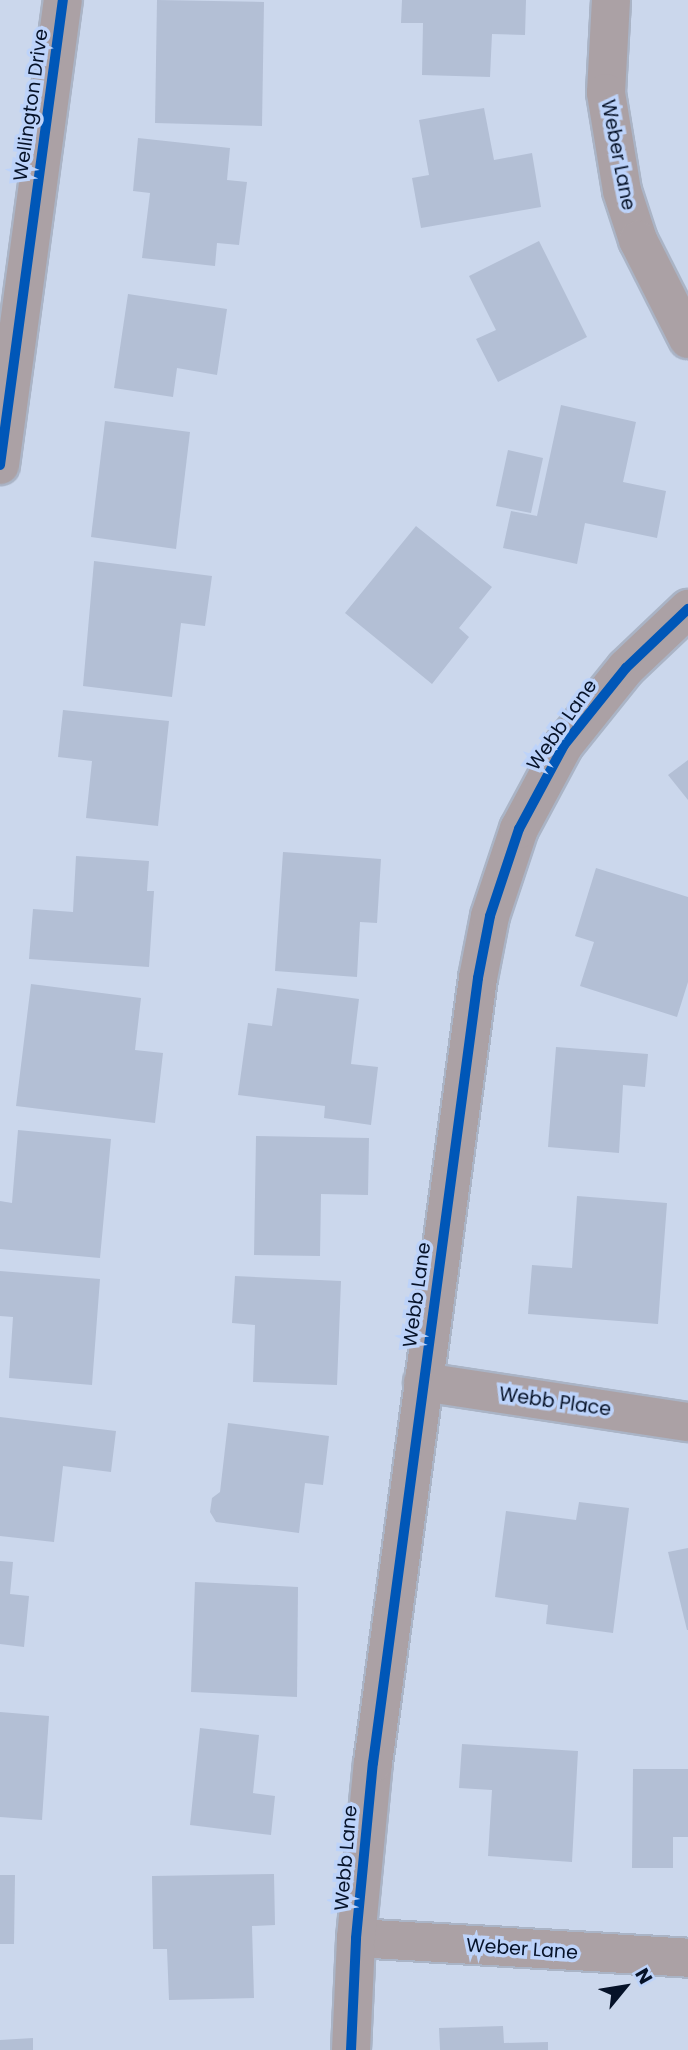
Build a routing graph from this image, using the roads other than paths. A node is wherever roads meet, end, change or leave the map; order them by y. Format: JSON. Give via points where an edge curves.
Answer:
{"nodes":[{"id":1,"x":63,"y":0,"type":"edge"},
{"id":2,"x":611,"y":0,"type":"edge"},
{"id":3,"x":688,"y":339,"type":"edge"},
{"id":4,"x":0,"y":465,"type":"edge"},
{"id":5,"x":688,"y":609,"type":"edge"},
{"id":6,"x":423,"y":1382,"type":"junction"},
{"id":7,"x":688,"y":1422,"type":"edge"},
{"id":8,"x":356,"y":1938,"type":"junction"},
{"id":9,"x":688,"y":1958,"type":"edge"},
{"id":10,"x":351,"y":2050,"type":"edge"}],
"edges":[{"from":1,"to":4,"type":"street","name":"Wellington Drive"},
{"from":2,"to":3,"type":"street","name":"Weber Lane","via":[[606,93],[622,191],[638,240]]},
{"from":5,"to":6,"type":"street","name":"Webb Lane","via":[[626,667],[564,745],[519,829],[504,869],[478,978]]},
{"from":6,"to":7,"type":"street","name":"Webb Place"},
{"from":6,"to":8,"type":"street","name":"Webb Lane","via":[[373,1763]]},
{"from":8,"to":9,"type":"street","name":"Weber Lane"},
{"from":8,"to":10,"type":"street","name":"Webb Lane"}]}
